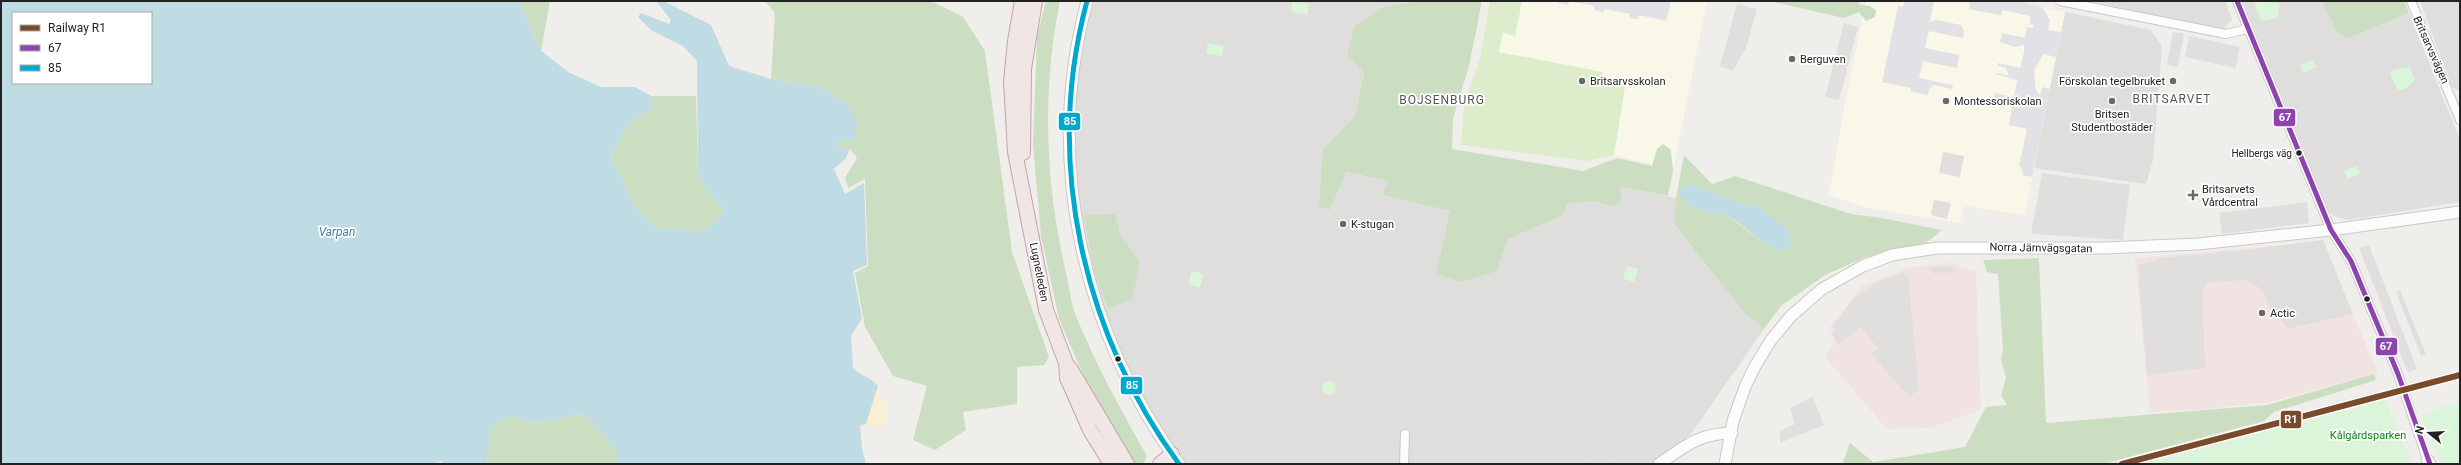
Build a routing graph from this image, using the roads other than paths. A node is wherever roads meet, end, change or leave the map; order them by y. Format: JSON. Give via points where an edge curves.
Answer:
{"nodes":[{"id":1,"x":1022,"y":1,"type":"edge"},
{"id":2,"x":1034,"y":1,"type":"edge"},
{"id":3,"x":1087,"y":1,"type":"edge"},
{"id":4,"x":2060,"y":1,"type":"edge"},
{"id":5,"x":2237,"y":1,"type":"edge"},
{"id":6,"x":2411,"y":1,"type":"edge"},
{"id":7,"x":2247,"y":29,"type":"junction"},
{"id":8,"x":2457,"y":100,"type":"edge"},
{"id":9,"x":2460,"y":120,"type":"edge"},
{"id":10,"x":1021,"y":179,"type":"junction"},
{"id":11,"x":2460,"y":212,"type":"edge"},
{"id":12,"x":2331,"y":230,"type":"junction"},
{"id":13,"x":1066,"y":363,"type":"junction"},
{"id":14,"x":1732,"y":433,"type":"junction"},
{"id":15,"x":1405,"y":434,"type":"dead end"},
{"id":16,"x":1729,"y":452,"type":"junction"},
{"id":17,"x":1176,"y":459,"type":"edge"},
{"id":18,"x":2429,"y":462,"type":"edge"},
{"id":19,"x":1111,"y":464,"type":"edge"},
{"id":20,"x":1127,"y":464,"type":"edge"},
{"id":21,"x":1160,"y":464,"type":"edge"},
{"id":22,"x":1404,"y":464,"type":"edge"},
{"id":23,"x":1658,"y":464,"type":"edge"},
{"id":24,"x":1725,"y":464,"type":"edge"},
{"id":25,"x":1730,"y":464,"type":"edge"}],
"edges":[{"from":1,"to":10,"type":"highway","name":"Lugnetleden","via":[[1013,52],[1011,82],[1012,129]]},
{"from":2,"to":10,"type":"highway","name":"Lugnetleden","via":[[1024,69]]},
{"from":3,"to":17,"type":"street","via":[[1075,54],[1069,128],[1071,184],[1077,229],[1092,294],[1106,332],[1135,394]]},
{"from":4,"to":7,"type":"street","via":[[2226,34]]},
{"from":5,"to":7,"type":"street"},
{"from":6,"to":8,"type":"street","name":"Britsarvsvägen"},
{"from":7,"to":12,"type":"street"},
{"from":8,"to":9,"type":"street","name":"Britsarvsvägen"},
{"from":10,"to":13,"type":"highway","name":"Lugnetleden","via":[[1046,310]]},
{"from":11,"to":12,"type":"street","name":"Norra Järnvägsgatan"},
{"from":12,"to":14,"type":"street","name":"Norra Järnvägsgatan","via":[[2145,248],[1937,248],[1892,255],[1841,277],[1809,299],[1791,316],[1768,344],[1754,368],[1734,417]]},
{"from":12,"to":18,"type":"street","via":[[2351,260],[2387,347]]},
{"from":13,"to":19,"type":"highway","name":"Lugnetleden","via":[[1067,378],[1082,412]]},
{"from":13,"to":20,"type":"highway","name":"Lugnetleden"},
{"from":14,"to":16,"type":"street","name":"Norra Järnvägsgatan"},
{"from":14,"to":23,"type":"street","via":[[1699,438]]},
{"from":15,"to":22,"type":"street"},
{"from":16,"to":24,"type":"street","name":"Norra Järnvägsgatan"},
{"from":16,"to":25,"type":"street","name":"Norra Järnvägsgatan"},
{"from":17,"to":21,"type":"highway"}]}
